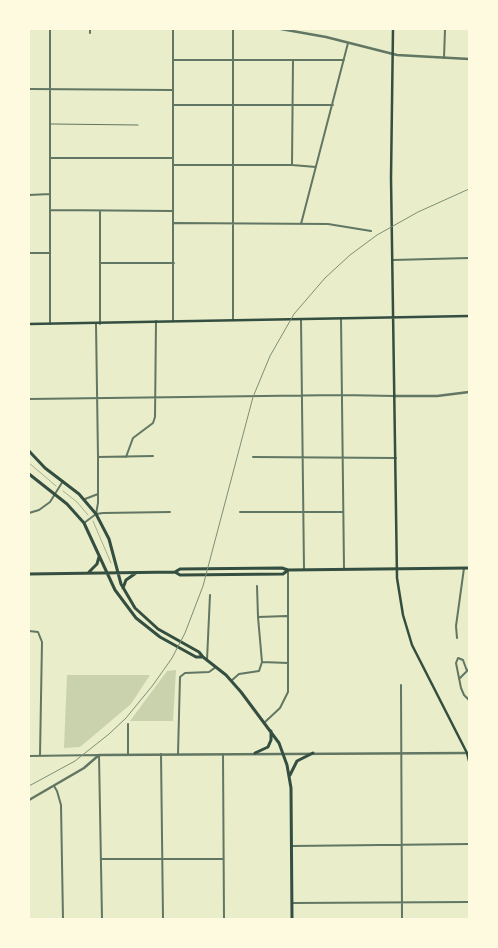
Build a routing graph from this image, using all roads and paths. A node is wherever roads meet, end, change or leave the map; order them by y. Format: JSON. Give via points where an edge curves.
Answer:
{"nodes":[{"id":1,"x":50,"y":29,"type":"edge"},
{"id":2,"x":90,"y":29,"type":"edge"},
{"id":3,"x":173,"y":29,"type":"edge"},
{"id":4,"x":233,"y":29,"type":"edge"},
{"id":5,"x":281,"y":29,"type":"edge"},
{"id":6,"x":287,"y":29,"type":"edge"},
{"id":7,"x":393,"y":29,"type":"edge"},
{"id":8,"x":445,"y":29,"type":"edge"},
{"id":9,"x":90,"y":33,"type":"dead end"},
{"id":10,"x":348,"y":43,"type":"junction"},
{"id":11,"x":392,"y":54,"type":"junction"},
{"id":12,"x":444,"y":58,"type":"junction"},
{"id":13,"x":469,"y":59,"type":"edge"},
{"id":14,"x":173,"y":60,"type":"junction"},
{"id":15,"x":233,"y":60,"type":"junction"},
{"id":16,"x":293,"y":60,"type":"junction"},
{"id":17,"x":344,"y":60,"type":"junction"},
{"id":18,"x":29,"y":89,"type":"edge"},
{"id":19,"x":50,"y":90,"type":"junction"},
{"id":20,"x":172,"y":90,"type":"junction"},
{"id":21,"x":173,"y":105,"type":"junction"},
{"id":22,"x":233,"y":105,"type":"junction"},
{"id":23,"x":292,"y":105,"type":"junction"},
{"id":24,"x":333,"y":105,"type":"junction"},
{"id":25,"x":50,"y":124,"type":"junction"},
{"id":26,"x":138,"y":125,"type":"dead end"},
{"id":27,"x":51,"y":158,"type":"junction"},
{"id":28,"x":173,"y":158,"type":"junction"},
{"id":29,"x":173,"y":165,"type":"junction"},
{"id":30,"x":232,"y":165,"type":"junction"},
{"id":31,"x":292,"y":165,"type":"junction"},
{"id":32,"x":316,"y":167,"type":"junction"},
{"id":33,"x":50,"y":194,"type":"junction"},
{"id":34,"x":29,"y":196,"type":"edge"},
{"id":35,"x":50,"y":210,"type":"junction"},
{"id":36,"x":100,"y":211,"type":"junction"},
{"id":37,"x":173,"y":211,"type":"junction"},
{"id":38,"x":233,"y":223,"type":"junction"},
{"id":39,"x":173,"y":224,"type":"junction"},
{"id":40,"x":301,"y":224,"type":"junction"},
{"id":41,"x":371,"y":231,"type":"dead end"},
{"id":42,"x":29,"y":253,"type":"edge"},
{"id":43,"x":50,"y":253,"type":"junction"},
{"id":44,"x":469,"y":258,"type":"edge"},
{"id":45,"x":393,"y":260,"type":"junction"},
{"id":46,"x":100,"y":263,"type":"junction"},
{"id":47,"x":174,"y":263,"type":"junction"},
{"id":48,"x":469,"y":316,"type":"edge"},
{"id":49,"x":394,"y":317,"type":"junction"},
{"id":50,"x":340,"y":318,"type":"junction"},
{"id":51,"x":302,"y":319,"type":"junction"},
{"id":52,"x":233,"y":320,"type":"junction"},
{"id":53,"x":156,"y":321,"type":"junction"},
{"id":54,"x":173,"y":321,"type":"junction"},
{"id":55,"x":29,"y":324,"type":"edge"},
{"id":56,"x":50,"y":324,"type":"junction"},
{"id":57,"x":98,"y":324,"type":"junction"},
{"id":58,"x":469,"y":392,"type":"edge"},
{"id":59,"x":341,"y":395,"type":"junction"},
{"id":60,"x":302,"y":396,"type":"junction"},
{"id":61,"x":395,"y":396,"type":"junction"},
{"id":62,"x":469,"y":396,"type":"edge"},
{"id":63,"x":96,"y":398,"type":"junction"},
{"id":64,"x":156,"y":398,"type":"junction"},
{"id":65,"x":29,"y":399,"type":"edge"},
{"id":66,"x":29,"y":451,"type":"edge"},
{"id":67,"x":153,"y":456,"type":"dead end"},
{"id":68,"x":98,"y":457,"type":"junction"},
{"id":69,"x":126,"y":457,"type":"junction"},
{"id":70,"x":253,"y":457,"type":"dead end"},
{"id":71,"x":302,"y":458,"type":"junction"},
{"id":72,"x":342,"y":458,"type":"junction"},
{"id":73,"x":396,"y":458,"type":"junction"},
{"id":74,"x":29,"y":474,"type":"edge"},
{"id":75,"x":63,"y":482,"type":"junction"},
{"id":76,"x":98,"y":494,"type":"junction"},
{"id":77,"x":55,"y":495,"type":"junction"},
{"id":78,"x":85,"y":499,"type":"junction"},
{"id":79,"x":170,"y":512,"type":"dead end"},
{"id":80,"x":240,"y":512,"type":"dead end"},
{"id":81,"x":303,"y":512,"type":"junction"},
{"id":82,"x":343,"y":512,"type":"junction"},
{"id":83,"x":29,"y":513,"type":"edge"},
{"id":84,"x":96,"y":514,"type":"junction"},
{"id":85,"x":84,"y":522,"type":"junction"},
{"id":86,"x":99,"y":554,"type":"junction"},
{"id":87,"x":464,"y":568,"type":"junction"},
{"id":88,"x":469,"y":568,"type":"edge"},
{"id":89,"x":396,"y":569,"type":"junction"},
{"id":90,"x":288,"y":570,"type":"junction"},
{"id":91,"x":304,"y":570,"type":"junction"},
{"id":92,"x":344,"y":570,"type":"junction"},
{"id":93,"x":88,"y":572,"type":"junction"},
{"id":94,"x":106,"y":572,"type":"junction"},
{"id":95,"x":117,"y":572,"type":"junction"},
{"id":96,"x":137,"y":572,"type":"junction"},
{"id":97,"x":29,"y":574,"type":"edge"},
{"id":98,"x":257,"y":586,"type":"dead end"},
{"id":99,"x":123,"y":589,"type":"junction"},
{"id":100,"x":210,"y":595,"type":"dead end"},
{"id":101,"x":287,"y":616,"type":"junction"},
{"id":102,"x":258,"y":617,"type":"junction"},
{"id":103,"x":29,"y":631,"type":"edge"},
{"id":104,"x":457,"y":638,"type":"dead end"},
{"id":105,"x":203,"y":657,"type":"junction"},
{"id":106,"x":207,"y":660,"type":"junction"},
{"id":107,"x":262,"y":662,"type":"junction"},
{"id":108,"x":288,"y":663,"type":"junction"},
{"id":109,"x":464,"y":663,"type":"junction"},
{"id":110,"x":469,"y":664,"type":"edge"},
{"id":111,"x":216,"y":667,"type":"junction"},
{"id":112,"x":468,"y":670,"type":"edge"},
{"id":113,"x":459,"y":678,"type":"junction"},
{"id":114,"x":231,"y":681,"type":"junction"},
{"id":115,"x":401,"y":685,"type":"dead end"},
{"id":116,"x":469,"y":700,"type":"edge"},
{"id":117,"x":264,"y":723,"type":"junction"},
{"id":118,"x":128,"y":724,"type":"dead end"},
{"id":119,"x":270,"y":731,"type":"junction"},
{"id":120,"x":401,"y":752,"type":"junction"},
{"id":121,"x":469,"y":752,"type":"edge"},
{"id":122,"x":255,"y":753,"type":"junction"},
{"id":123,"x":283,"y":753,"type":"junction"},
{"id":124,"x":313,"y":753,"type":"junction"},
{"id":125,"x":128,"y":754,"type":"junction"},
{"id":126,"x":161,"y":754,"type":"junction"},
{"id":127,"x":178,"y":754,"type":"junction"},
{"id":128,"x":223,"y":754,"type":"junction"},
{"id":129,"x":40,"y":755,"type":"junction"},
{"id":130,"x":99,"y":755,"type":"junction"},
{"id":131,"x":29,"y":756,"type":"edge"},
{"id":132,"x":469,"y":761,"type":"edge"},
{"id":133,"x":290,"y":776,"type":"junction"},
{"id":134,"x":54,"y":786,"type":"junction"},
{"id":135,"x":29,"y":800,"type":"edge"},
{"id":136,"x":469,"y":844,"type":"edge"},
{"id":137,"x":402,"y":845,"type":"junction"},
{"id":138,"x":292,"y":846,"type":"junction"},
{"id":139,"x":162,"y":859,"type":"junction"},
{"id":140,"x":223,"y":859,"type":"junction"},
{"id":141,"x":101,"y":860,"type":"junction"},
{"id":142,"x":402,"y":902,"type":"junction"},
{"id":143,"x":469,"y":902,"type":"edge"},
{"id":144,"x":293,"y":903,"type":"junction"},
{"id":145,"x":63,"y":919,"type":"edge"},
{"id":146,"x":102,"y":919,"type":"edge"},
{"id":147,"x":163,"y":919,"type":"edge"},
{"id":148,"x":224,"y":919,"type":"edge"},
{"id":149,"x":292,"y":919,"type":"edge"},
{"id":150,"x":402,"y":919,"type":"edge"}],
"edges":[{"from":1,"to":19,"type":"street"},
{"from":2,"to":9,"type":"street"},
{"from":3,"to":14,"type":"street"},
{"from":4,"to":15,"type":"street"},
{"from":5,"to":6,"type":"street"},
{"from":6,"to":10,"type":"street"},
{"from":7,"to":11,"type":"main road"},
{"from":8,"to":12,"type":"street"},
{"from":10,"to":11,"type":"street"},
{"from":10,"to":17,"type":"street"},
{"from":11,"to":12,"type":"street"},
{"from":11,"to":45,"type":"main road"},
{"from":12,"to":13,"type":"street"},
{"from":14,"to":15,"type":"street"},
{"from":14,"to":20,"type":"street"},
{"from":15,"to":16,"type":"street"},
{"from":15,"to":22,"type":"street"},
{"from":16,"to":17,"type":"street"},
{"from":16,"to":23,"type":"street"},
{"from":17,"to":24,"type":"street"},
{"from":18,"to":19,"type":"street"},
{"from":19,"to":20,"type":"street"},
{"from":19,"to":25,"type":"street"},
{"from":20,"to":21,"type":"street"},
{"from":21,"to":22,"type":"street"},
{"from":21,"to":28,"type":"street"},
{"from":22,"to":23,"type":"street"},
{"from":22,"to":30,"type":"street"},
{"from":23,"to":24,"type":"street"},
{"from":23,"to":31,"type":"street"},
{"from":24,"to":32,"type":"street"},
{"from":25,"to":26,"type":"lane"},
{"from":25,"to":27,"type":"street"},
{"from":27,"to":28,"type":"street"},
{"from":27,"to":33,"type":"street"},
{"from":28,"to":29,"type":"street"},
{"from":29,"to":30,"type":"street"},
{"from":29,"to":37,"type":"street"},
{"from":30,"to":31,"type":"street"},
{"from":30,"to":38,"type":"street"},
{"from":31,"to":32,"type":"street"},
{"from":32,"to":40,"type":"street"},
{"from":33,"to":34,"type":"street"},
{"from":33,"to":35,"type":"street"},
{"from":35,"to":36,"type":"street"},
{"from":35,"to":43,"type":"street"},
{"from":36,"to":37,"type":"street"},
{"from":36,"to":46,"type":"street"},
{"from":37,"to":39,"type":"street"},
{"from":38,"to":39,"type":"street"},
{"from":38,"to":40,"type":"street"},
{"from":38,"to":52,"type":"street"},
{"from":39,"to":47,"type":"street"},
{"from":40,"to":41,"type":"street","via":[[328,224]]},
{"from":42,"to":43,"type":"street"},
{"from":43,"to":56,"type":"street"},
{"from":44,"to":45,"type":"street"},
{"from":45,"to":49,"type":"main road"},
{"from":46,"to":47,"type":"street"},
{"from":46,"to":57,"type":"street"},
{"from":47,"to":54,"type":"street"},
{"from":48,"to":49,"type":"main road"},
{"from":49,"to":50,"type":"main road"},
{"from":49,"to":61,"type":"main road"},
{"from":50,"to":51,"type":"main road"},
{"from":50,"to":59,"type":"street"},
{"from":51,"to":52,"type":"main road"},
{"from":51,"to":60,"type":"street"},
{"from":52,"to":54,"type":"main road"},
{"from":53,"to":54,"type":"main road"},
{"from":53,"to":57,"type":"main road"},
{"from":53,"to":64,"type":"street"},
{"from":55,"to":56,"type":"main road"},
{"from":56,"to":57,"type":"main road"},
{"from":57,"to":63,"type":"street"},
{"from":58,"to":61,"type":"street"},
{"from":58,"to":62,"type":"street"},
{"from":59,"to":60,"type":"street"},
{"from":59,"to":61,"type":"street"},
{"from":59,"to":72,"type":"street"},
{"from":60,"to":64,"type":"street"},
{"from":60,"to":71,"type":"street"},
{"from":61,"to":73,"type":"main road"},
{"from":63,"to":64,"type":"street"},
{"from":63,"to":65,"type":"street"},
{"from":63,"to":68,"type":"street"},
{"from":64,"to":69,"type":"street","via":[[154,420],[133,438]]},
{"from":66,"to":75,"type":"main road"},
{"from":67,"to":69,"type":"street"},
{"from":68,"to":69,"type":"street"},
{"from":68,"to":76,"type":"street"},
{"from":70,"to":71,"type":"street"},
{"from":71,"to":72,"type":"street"},
{"from":71,"to":81,"type":"street"},
{"from":72,"to":73,"type":"street"},
{"from":72,"to":82,"type":"street"},
{"from":73,"to":89,"type":"main road"},
{"from":74,"to":77,"type":"main road"},
{"from":75,"to":77,"type":"street"},
{"from":75,"to":78,"type":"main road"},
{"from":76,"to":78,"type":"street"},
{"from":76,"to":84,"type":"street"},
{"from":77,"to":83,"type":"street","via":[[43,508]]},
{"from":77,"to":85,"type":"main road"},
{"from":78,"to":84,"type":"main road"},
{"from":79,"to":84,"type":"street"},
{"from":80,"to":81,"type":"street"},
{"from":81,"to":82,"type":"street"},
{"from":81,"to":91,"type":"street"},
{"from":82,"to":92,"type":"street"},
{"from":84,"to":85,"type":"street"},
{"from":84,"to":95,"type":"main road","via":[[109,539]]},
{"from":85,"to":86,"type":"main road"},
{"from":86,"to":93,"type":"main road","via":[[98,562]]},
{"from":86,"to":94,"type":"main road"},
{"from":87,"to":88,"type":"main road"},
{"from":87,"to":89,"type":"main road"},
{"from":87,"to":104,"type":"street"},
{"from":89,"to":92,"type":"main road"},
{"from":89,"to":121,"type":"main road","via":[[403,615],[412,645]]},
{"from":90,"to":91,"type":"main road"},
{"from":90,"to":96,"type":"main road","via":[[282,574]]},
{"from":90,"to":101,"type":"street"},
{"from":91,"to":92,"type":"main road"},
{"from":93,"to":94,"type":"main road"},
{"from":93,"to":97,"type":"main road"},
{"from":94,"to":95,"type":"main road"},
{"from":94,"to":105,"type":"main road","via":[[124,603],[148,628],[193,655]]},
{"from":95,"to":96,"type":"main road"},
{"from":95,"to":99,"type":"main road"},
{"from":96,"to":99,"type":"main road","via":[[126,580]]},
{"from":98,"to":102,"type":"street"},
{"from":99,"to":105,"type":"main road","via":[[147,619]]},
{"from":100,"to":106,"type":"street"},
{"from":101,"to":102,"type":"street"},
{"from":101,"to":108,"type":"street"},
{"from":102,"to":107,"type":"street"},
{"from":103,"to":129,"type":"street","via":[[38,632],[42,642]]},
{"from":105,"to":106,"type":"main road"},
{"from":106,"to":111,"type":"main road"},
{"from":107,"to":108,"type":"street"},
{"from":107,"to":114,"type":"street","via":[[259,671],[239,674]]},
{"from":108,"to":117,"type":"street","via":[[285,698],[278,711]]},
{"from":109,"to":110,"type":"street"},
{"from":109,"to":112,"type":"street"},
{"from":109,"to":113,"type":"street","via":[[462,658],[456,660]]},
{"from":111,"to":114,"type":"main road"},
{"from":111,"to":127,"type":"street","via":[[204,673],[181,675]]},
{"from":112,"to":113,"type":"street"},
{"from":113,"to":116,"type":"street","via":[[462,691]]},
{"from":114,"to":117,"type":"main road"},
{"from":115,"to":120,"type":"street"},
{"from":117,"to":119,"type":"main road"},
{"from":118,"to":125,"type":"street"},
{"from":119,"to":122,"type":"main road","via":[[268,747]]},
{"from":119,"to":123,"type":"main road"},
{"from":120,"to":121,"type":"street"},
{"from":120,"to":124,"type":"street"},
{"from":120,"to":137,"type":"street"},
{"from":121,"to":132,"type":"main road"},
{"from":122,"to":123,"type":"street"},
{"from":122,"to":128,"type":"street"},
{"from":123,"to":124,"type":"street"},
{"from":123,"to":133,"type":"main road"},
{"from":124,"to":133,"type":"main road","via":[[296,761]]},
{"from":125,"to":126,"type":"street"},
{"from":125,"to":130,"type":"street"},
{"from":126,"to":127,"type":"street"},
{"from":126,"to":139,"type":"street"},
{"from":127,"to":128,"type":"street"},
{"from":128,"to":140,"type":"street"},
{"from":129,"to":130,"type":"street"},
{"from":129,"to":131,"type":"street"},
{"from":130,"to":134,"type":"street"},
{"from":130,"to":141,"type":"street"},
{"from":133,"to":138,"type":"main road"},
{"from":134,"to":135,"type":"street"},
{"from":134,"to":145,"type":"street","via":[[61,805]]},
{"from":136,"to":137,"type":"street"},
{"from":137,"to":138,"type":"street"},
{"from":137,"to":142,"type":"street"},
{"from":138,"to":144,"type":"main road"},
{"from":139,"to":140,"type":"street"},
{"from":139,"to":141,"type":"street"},
{"from":139,"to":147,"type":"street"},
{"from":140,"to":148,"type":"street"},
{"from":141,"to":146,"type":"street"},
{"from":142,"to":143,"type":"street"},
{"from":142,"to":144,"type":"street"},
{"from":142,"to":150,"type":"street"},
{"from":144,"to":149,"type":"main road"}]}
